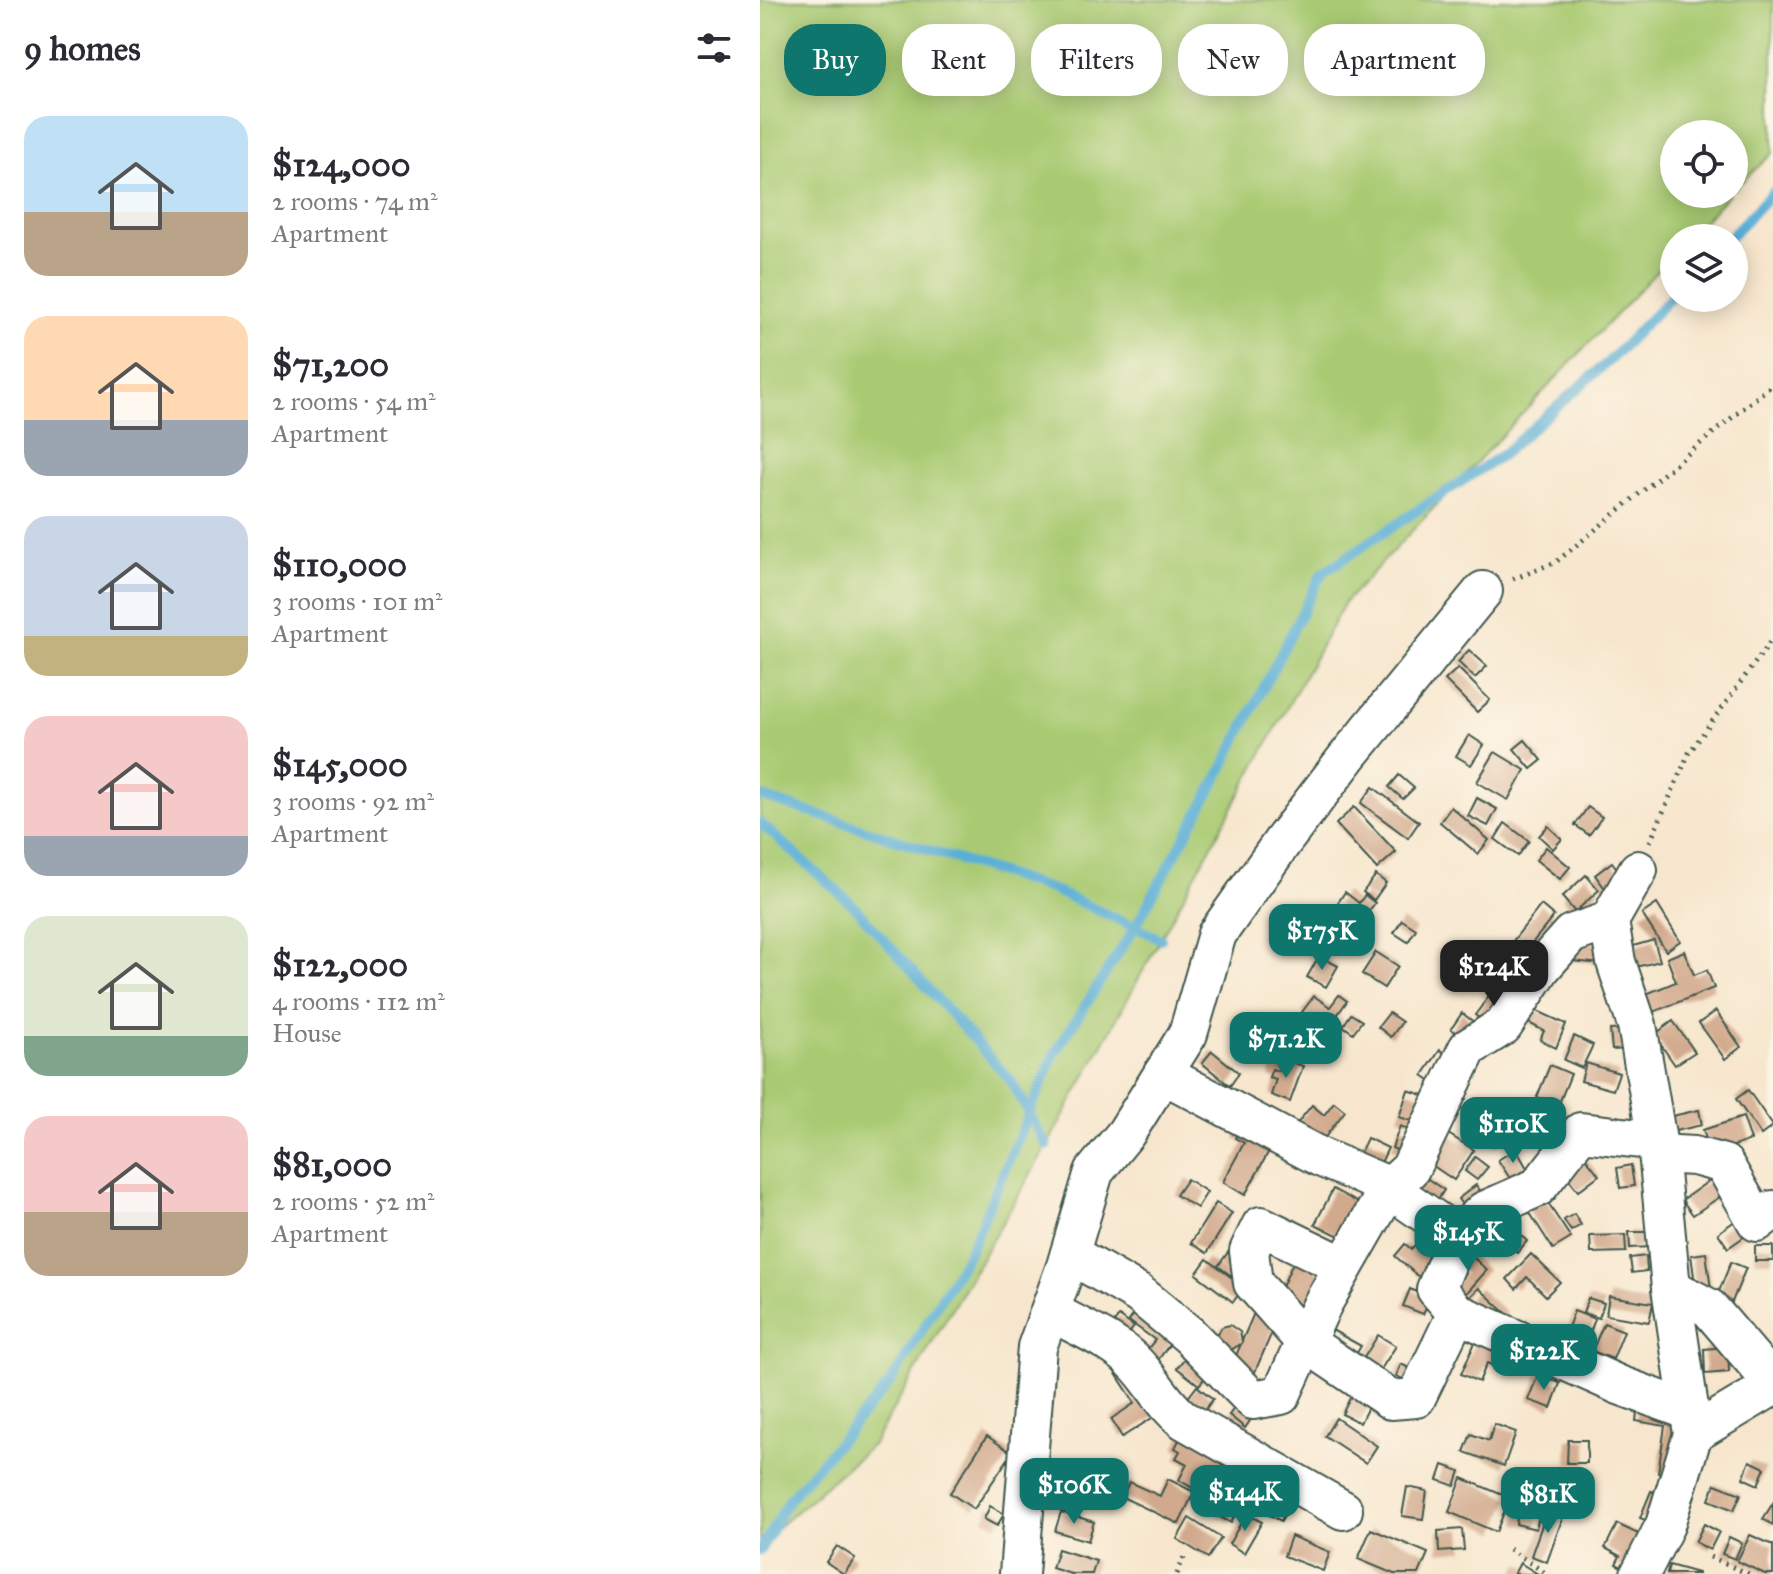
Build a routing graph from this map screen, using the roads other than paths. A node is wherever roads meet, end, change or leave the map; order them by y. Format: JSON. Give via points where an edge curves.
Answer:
{"nodes":[{"id":1,"x":1483,"y":591,"type":"road end"},
{"id":2,"x":1638,"y":870,"type":"road end"},
{"id":3,"x":1609,"y":921,"type":"junction"},
{"id":4,"x":1163,"y":1074,"type":"junction"},
{"id":5,"x":1658,"y":1148,"type":"junction"},
{"id":6,"x":1389,"y":1188,"type":"junction"},
{"id":7,"x":1773,"y":1210,"type":"edge"},
{"id":8,"x":1458,"y":1236,"type":"junction"},
{"id":9,"x":1070,"y":1254,"type":"junction"},
{"id":10,"x":1344,"y":1266,"type":"junction"},
{"id":11,"x":1671,"y":1288,"type":"junction"},
{"id":12,"x":1050,"y":1311,"type":"junction"},
{"id":13,"x":1457,"y":1313,"type":"junction"},
{"id":14,"x":1305,"y":1342,"type":"junction"},
{"id":15,"x":1773,"y":1384,"type":"edge"},
{"id":16,"x":1692,"y":1423,"type":"junction"},
{"id":17,"x":1343,"y":1510,"type":"dead end"},
{"id":18,"x":1019,"y":1574,"type":"edge"},
{"id":19,"x":1640,"y":1574,"type":"edge"}],
"edges":[{"from":1,"to":4,"type":"street","via":[[1348,756],[1217,934],[1188,1034]]},
{"from":2,"to":3,"type":"street"},
{"from":3,"to":5,"type":"street","via":[[1637,1025]]},
{"from":3,"to":6,"type":"street","via":[[1571,934],[1503,1026],[1468,1048],[1410,1169]]},
{"from":4,"to":6,"type":"street"},
{"from":4,"to":9,"type":"street","via":[[1094,1172]]},
{"from":5,"to":7,"type":"street","via":[[1724,1164],[1757,1222]]},
{"from":5,"to":8,"type":"street","via":[[1581,1132],[1538,1187],[1484,1211]]},
{"from":5,"to":11,"type":"street"},
{"from":6,"to":8,"type":"street"},
{"from":6,"to":10,"type":"street"},
{"from":8,"to":13,"type":"street","via":[[1436,1289]]},
{"from":9,"to":12,"type":"street"},
{"from":9,"to":14,"type":"street","via":[[1139,1294],[1189,1335],[1253,1400],[1281,1395]]},
{"from":10,"to":14,"type":"street"},
{"from":10,"to":14,"type":"street","via":[[1261,1226],[1249,1251],[1253,1283]]},
{"from":11,"to":15,"type":"street","via":[[1709,1308]]},
{"from":11,"to":16,"type":"street"},
{"from":12,"to":17,"type":"street","via":[[1127,1356],[1184,1420]]},
{"from":12,"to":18,"type":"street","via":[[1037,1347]]},
{"from":13,"to":14,"type":"street","via":[[1416,1398],[1391,1400]]},
{"from":13,"to":16,"type":"street"},
{"from":15,"to":16,"type":"street"},
{"from":16,"to":19,"type":"street","via":[[1665,1525]]}]}
